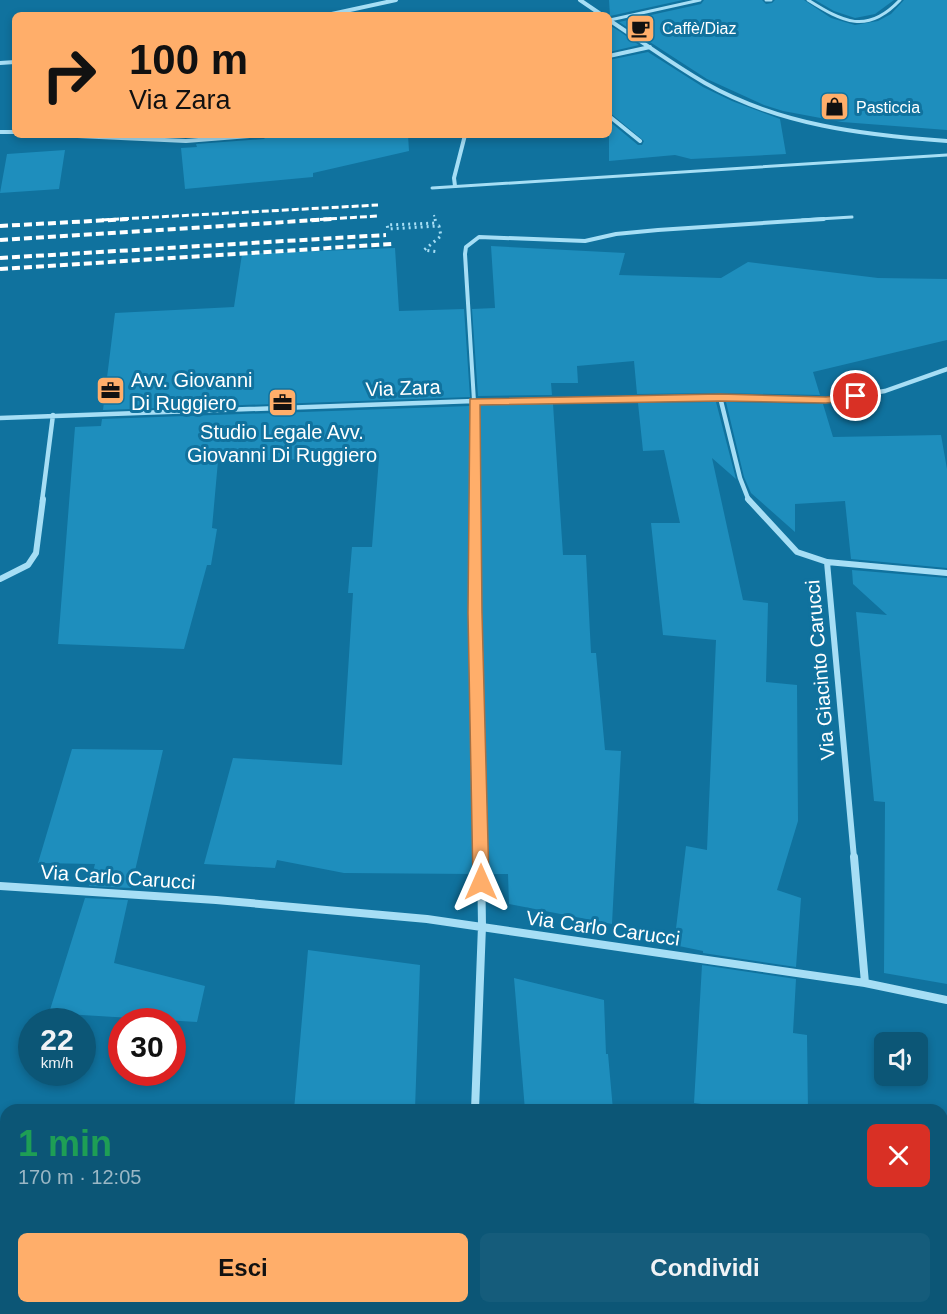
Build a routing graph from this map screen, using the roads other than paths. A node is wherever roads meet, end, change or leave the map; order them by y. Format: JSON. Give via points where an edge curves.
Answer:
{"nodes":[{"id":1,"x":396,"y":0,"type":"edge"},
{"id":2,"x":580,"y":0,"type":"edge"},
{"id":3,"x":700,"y":0,"type":"edge"},
{"id":4,"x":766,"y":0,"type":"edge"},
{"id":5,"x":771,"y":0,"type":"edge"},
{"id":6,"x":808,"y":0,"type":"edge"},
{"id":7,"x":900,"y":0,"type":"edge"},
{"id":8,"x":341,"y":12,"type":"edge"},
{"id":9,"x":598,"y":12,"type":"edge"},
{"id":10,"x":612,"y":19,"type":"edge"},
{"id":11,"x":612,"y":22,"type":"edge"},
{"id":12,"x":650,"y":47,"type":"junction"},
{"id":13,"x":612,"y":56,"type":"edge"},
{"id":14,"x":612,"y":118,"type":"edge"},
{"id":15,"x":103,"y":138,"type":"edge"},
{"id":16,"x":236,"y":138,"type":"edge"},
{"id":17,"x":464,"y":138,"type":"edge"},
{"id":18,"x":640,"y":141,"type":"dead end"},
{"id":19,"x":947,"y":141,"type":"edge"},
{"id":20,"x":947,"y":155,"type":"edge"},
{"id":21,"x":455,"y":186,"type":"junction"},
{"id":22,"x":432,"y":188,"type":"road end"},
{"id":23,"x":852,"y":217,"type":"dead end"},
{"id":24,"x":947,"y":369,"type":"edge"},
{"id":25,"x":720,"y":397,"type":"junction"},
{"id":26,"x":474,"y":401,"type":"junction"},
{"id":27,"x":53,"y":415,"type":"junction"},
{"id":28,"x":0,"y":418,"type":"edge"},
{"id":29,"x":827,"y":562,"type":"junction"},
{"id":30,"x":947,"y":573,"type":"edge"},
{"id":31,"x":0,"y":579,"type":"edge"},
{"id":32,"x":0,"y":886,"type":"edge"},
{"id":33,"x":482,"y":926,"type":"junction"},
{"id":34,"x":865,"y":983,"type":"junction"},
{"id":35,"x":947,"y":1000,"type":"edge"},
{"id":36,"x":475,"y":1104,"type":"edge"}],
"edges":[{"from":1,"to":8,"type":"street"},
{"from":2,"to":9,"type":"street"},
{"from":3,"to":10,"type":"street"},
{"from":4,"to":5,"type":"street"},
{"from":6,"to":7,"type":"street","via":[[842,21],[855,24],[876,18]]},
{"from":11,"to":12,"type":"street"},
{"from":12,"to":13,"type":"street"},
{"from":12,"to":19,"type":"street","via":[[705,83],[793,120],[880,136]]},
{"from":14,"to":18,"type":"street"},
{"from":15,"to":16,"type":"street","via":[[165,142]]},
{"from":17,"to":21,"type":"street"},
{"from":20,"to":21,"type":"street"},
{"from":21,"to":22,"type":"street"},
{"from":23,"to":26,"type":"lane","via":[[658,230],[585,241],[479,237],[466,247],[465,254]]},
{"from":24,"to":25,"type":"street","name":"Via Zara","via":[[885,391],[826,400]]},
{"from":25,"to":26,"type":"street","name":"Via Zara"},
{"from":25,"to":29,"type":"street","name":"Via Giacinto Carucci","via":[[748,499],[797,552]]},
{"from":26,"to":27,"type":"street","name":"Via Zara"},
{"from":26,"to":33,"type":"street"},
{"from":27,"to":28,"type":"street","name":"Via Zara"},
{"from":27,"to":31,"type":"street","via":[[36,553],[28,565]]},
{"from":29,"to":30,"type":"street"},
{"from":29,"to":34,"type":"street","name":"Via Giacinto Carucci"},
{"from":32,"to":33,"type":"street","name":"Via Carlo Carucci","via":[[216,900]]},
{"from":33,"to":34,"type":"street","name":"Via Carlo Carucci"},
{"from":33,"to":36,"type":"street"},
{"from":34,"to":35,"type":"street","name":"Via Carlo Carucci"}]}
